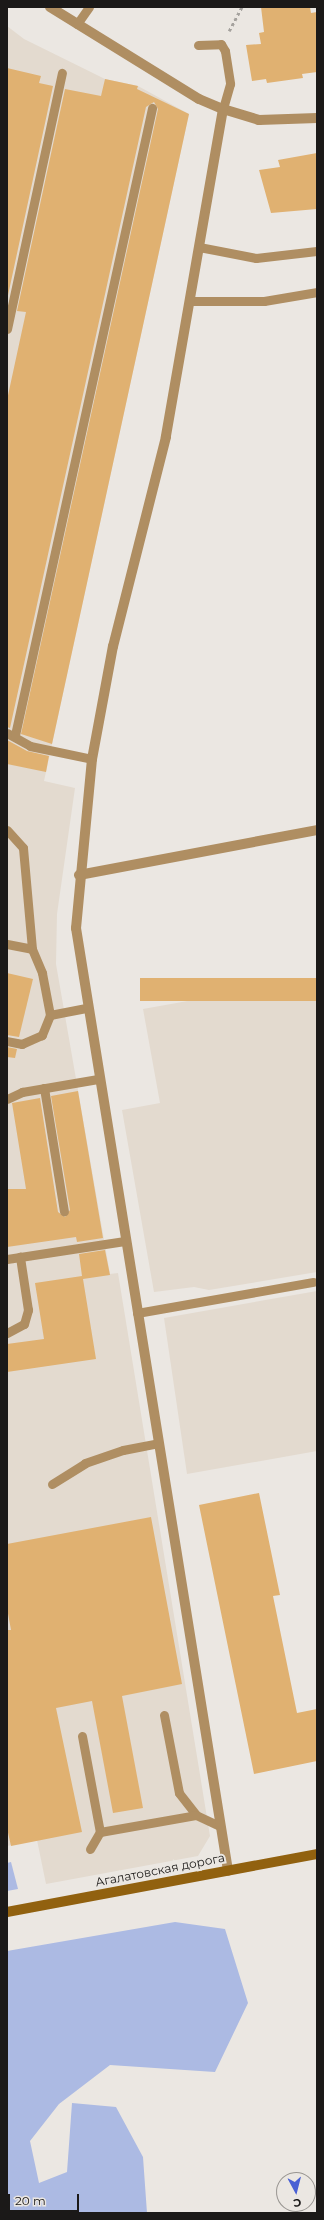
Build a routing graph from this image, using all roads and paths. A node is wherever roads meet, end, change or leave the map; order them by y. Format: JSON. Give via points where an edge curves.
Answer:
{"nodes":[{"id":1,"x":50,"y":7,"type":"edge"},
{"id":2,"x":89,"y":7,"type":"edge"},
{"id":3,"x":241,"y":8,"type":"edge"},
{"id":4,"x":77,"y":24,"type":"junction"},
{"id":5,"x":221,"y":44,"type":"junction"},
{"id":6,"x":198,"y":45,"type":"dead end"},
{"id":7,"x":62,"y":74,"type":"dead end"},
{"id":8,"x":152,"y":108,"type":"dead end"},
{"id":9,"x":223,"y":109,"type":"junction"},
{"id":10,"x":317,"y":118,"type":"edge"},
{"id":11,"x":199,"y":247,"type":"junction"},
{"id":12,"x":317,"y":251,"type":"edge"},
{"id":13,"x":317,"y":292,"type":"edge"},
{"id":14,"x":190,"y":301,"type":"junction"},
{"id":15,"x":7,"y":329,"type":"edge"},
{"id":16,"x":11,"y":734,"type":"edge"},
{"id":17,"x":92,"y":759,"type":"junction"},
{"id":18,"x":7,"y":830,"type":"edge"},
{"id":19,"x":317,"y":830,"type":"edge"},
{"id":20,"x":79,"y":875,"type":"junction"},
{"id":21,"x":7,"y":944,"type":"edge"},
{"id":22,"x":32,"y":949,"type":"junction"},
{"id":23,"x":87,"y":1008,"type":"junction"},
{"id":24,"x":50,"y":1015,"type":"junction"},
{"id":25,"x":7,"y":1041,"type":"edge"},
{"id":26,"x":98,"y":1079,"type":"junction"},
{"id":27,"x":44,"y":1088,"type":"junction"},
{"id":28,"x":7,"y":1098,"type":"edge"},
{"id":29,"x":64,"y":1211,"type":"dead end"},
{"id":30,"x":125,"y":1241,"type":"junction"},
{"id":31,"x":20,"y":1256,"type":"junction"},
{"id":32,"x":7,"y":1258,"type":"edge"},
{"id":33,"x":313,"y":1282,"type":"dead end"},
{"id":34,"x":137,"y":1313,"type":"junction"},
{"id":35,"x":7,"y":1333,"type":"edge"},
{"id":36,"x":158,"y":1443,"type":"junction"},
{"id":37,"x":52,"y":1484,"type":"dead end"},
{"id":38,"x":164,"y":1715,"type":"dead end"},
{"id":39,"x":82,"y":1736,"type":"dead end"},
{"id":40,"x":196,"y":1815,"type":"junction"},
{"id":41,"x":220,"y":1826,"type":"junction"},
{"id":42,"x":100,"y":1832,"type":"junction"},
{"id":43,"x":90,"y":1849,"type":"dead end"},
{"id":44,"x":317,"y":1854,"type":"edge"},
{"id":45,"x":228,"y":1871,"type":"junction"},
{"id":46,"x":7,"y":1912,"type":"edge"}],
"edges":[{"from":1,"to":4,"type":"street"},
{"from":2,"to":4,"type":"lane"},
{"from":3,"to":5,"type":"path"},
{"from":4,"to":9,"type":"street","via":[[199,99]]},
{"from":5,"to":6,"type":"lane"},
{"from":5,"to":9,"type":"lane","via":[[230,84]]},
{"from":7,"to":15,"type":"lane"},
{"from":8,"to":16,"type":"lane"},
{"from":9,"to":10,"type":"street","via":[[259,120]]},
{"from":9,"to":11,"type":"street"},
{"from":11,"to":12,"type":"lane","via":[[256,258]]},
{"from":11,"to":14,"type":"street"},
{"from":13,"to":14,"type":"lane","via":[[264,301]]},
{"from":14,"to":17,"type":"street","via":[[166,437],[113,646]]},
{"from":16,"to":17,"type":"lane","via":[[30,746]]},
{"from":17,"to":20,"type":"street"},
{"from":18,"to":22,"type":"lane","via":[[23,848]]},
{"from":19,"to":20,"type":"street"},
{"from":20,"to":23,"type":"street","via":[[76,928]]},
{"from":21,"to":22,"type":"lane"},
{"from":22,"to":24,"type":"lane","via":[[42,973]]},
{"from":23,"to":24,"type":"lane"},
{"from":23,"to":26,"type":"street"},
{"from":24,"to":25,"type":"lane","via":[[42,1035],[22,1044]]},
{"from":26,"to":27,"type":"lane"},
{"from":26,"to":30,"type":"street"},
{"from":27,"to":28,"type":"lane"},
{"from":27,"to":29,"type":"lane"},
{"from":30,"to":31,"type":"lane"},
{"from":30,"to":34,"type":"street"},
{"from":31,"to":32,"type":"lane"},
{"from":31,"to":35,"type":"lane","via":[[28,1310],[24,1324]]},
{"from":33,"to":34,"type":"lane"},
{"from":34,"to":36,"type":"street"},
{"from":36,"to":37,"type":"lane","via":[[123,1450],[84,1463]]},
{"from":36,"to":41,"type":"street"},
{"from":38,"to":40,"type":"lane","via":[[179,1793]]},
{"from":39,"to":42,"type":"lane"},
{"from":40,"to":41,"type":"lane"},
{"from":40,"to":42,"type":"lane"},
{"from":41,"to":45,"type":"street"},
{"from":42,"to":43,"type":"lane"},
{"from":44,"to":45,"type":"main road","name":"Агалатовская дорога"},
{"from":45,"to":46,"type":"main road","name":"Агалатовская дорога"}]}
